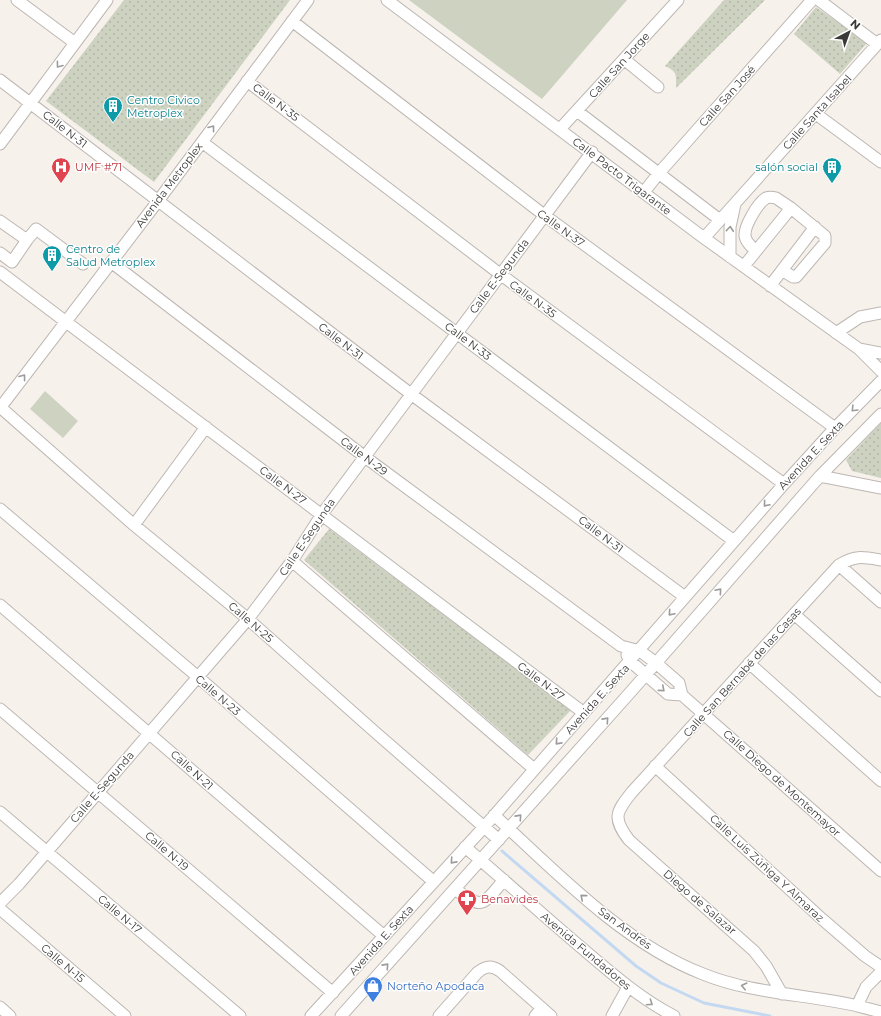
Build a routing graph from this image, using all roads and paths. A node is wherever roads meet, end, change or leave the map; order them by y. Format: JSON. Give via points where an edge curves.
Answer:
{"nodes":[{"id":1,"x":17,"y":0,"type":"edge"},
{"id":2,"x":107,"y":0,"type":"edge"},
{"id":3,"x":308,"y":0,"type":"edge"},
{"id":4,"x":387,"y":0,"type":"edge"},
{"id":5,"x":678,"y":0,"type":"edge"},
{"id":6,"x":812,"y":0,"type":"edge"},
{"id":7,"x":819,"y":0,"type":"edge"},
{"id":8,"x":292,"y":21,"type":"junction"},
{"id":9,"x":879,"y":42,"type":"edge"},
{"id":10,"x":75,"y":43,"type":"junction"},
{"id":11,"x":625,"y":60,"type":"junction"},
{"id":12,"x":0,"y":80,"type":"edge"},
{"id":13,"x":247,"y":81,"type":"junction"},
{"id":14,"x":658,"y":87,"type":"dead end"},
{"id":15,"x":30,"y":103,"type":"junction"},
{"id":16,"x":577,"y":111,"type":"junction"},
{"id":17,"x":816,"y":114,"type":"junction"},
{"id":18,"x":560,"y":129,"type":"junction"},
{"id":19,"x":202,"y":142,"type":"junction"},
{"id":20,"x":0,"y":144,"type":"edge"},
{"id":21,"x":592,"y":152,"type":"junction"},
{"id":22,"x":881,"y":162,"type":"edge"},
{"id":23,"x":659,"y":173,"type":"junction"},
{"id":24,"x":644,"y":192,"type":"junction"},
{"id":25,"x":158,"y":201,"type":"junction"},
{"id":26,"x":736,"y":202,"type":"junction"},
{"id":27,"x":791,"y":208,"type":"junction"},
{"id":28,"x":544,"y":215,"type":"junction"},
{"id":29,"x":720,"y":220,"type":"junction"},
{"id":30,"x":1,"y":224,"type":"edge"},
{"id":31,"x":815,"y":227,"type":"junction"},
{"id":32,"x":704,"y":238,"type":"junction"},
{"id":33,"x":27,"y":240,"type":"junction"},
{"id":34,"x":756,"y":251,"type":"junction"},
{"id":35,"x":0,"y":253,"type":"edge"},
{"id":36,"x":730,"y":257,"type":"junction"},
{"id":37,"x":111,"y":262,"type":"junction"},
{"id":38,"x":83,"y":264,"type":"dead end"},
{"id":39,"x":744,"y":266,"type":"junction"},
{"id":40,"x":782,"y":270,"type":"junction"},
{"id":41,"x":0,"y":272,"type":"edge"},
{"id":42,"x":500,"y":274,"type":"junction"},
{"id":43,"x":770,"y":286,"type":"junction"},
{"id":44,"x":881,"y":312,"type":"edge"},
{"id":45,"x":65,"y":321,"type":"junction"},
{"id":46,"x":456,"y":333,"type":"junction"},
{"id":47,"x":836,"y":333,"type":"junction"},
{"id":48,"x":859,"y":349,"type":"junction"},
{"id":49,"x":881,"y":353,"type":"edge"},
{"id":50,"x":881,"y":371,"type":"edge"},
{"id":51,"x":881,"y":381,"type":"edge"},
{"id":52,"x":411,"y":394,"type":"junction"},
{"id":53,"x":0,"y":408,"type":"edge"},
{"id":54,"x":881,"y":414,"type":"edge"},
{"id":55,"x":206,"y":427,"type":"junction"},
{"id":56,"x":835,"y":428,"type":"junction"},
{"id":57,"x":365,"y":456,"type":"junction"},
{"id":58,"x":820,"y":476,"type":"junction"},
{"id":59,"x":784,"y":484,"type":"junction"},
{"id":60,"x":881,"y":488,"type":"edge"},
{"id":61,"x":0,"y":509,"type":"edge"},
{"id":62,"x":322,"y":514,"type":"junction"},
{"id":63,"x":134,"y":525,"type":"junction"},
{"id":64,"x":734,"y":541,"type":"junction"},
{"id":65,"x":881,"y":560,"type":"edge"},
{"id":66,"x":292,"y":561,"type":"junction"},
{"id":67,"x":839,"y":565,"type":"junction"},
{"id":68,"x":685,"y":597,"type":"junction"},
{"id":69,"x":881,"y":602,"type":"edge"},
{"id":70,"x":0,"y":605,"type":"edge"},
{"id":71,"x":794,"y":614,"type":"junction"},
{"id":72,"x":248,"y":619,"type":"junction"},
{"id":73,"x":621,"y":646,"type":"junction"},
{"id":74,"x":640,"y":650,"type":"junction"},
{"id":75,"x":630,"y":661,"type":"junction"},
{"id":76,"x":656,"y":663,"type":"junction"},
{"id":77,"x":750,"y":663,"type":"junction"},
{"id":78,"x":646,"y":675,"type":"junction"},
{"id":79,"x":198,"y":677,"type":"junction"},
{"id":80,"x":881,"y":691,"type":"edge"},
{"id":81,"x":682,"y":694,"type":"junction"},
{"id":82,"x":0,"y":709,"type":"edge"},
{"id":83,"x":584,"y":713,"type":"junction"},
{"id":84,"x":705,"y":714,"type":"junction"},
{"id":85,"x":149,"y":732,"type":"junction"},
{"id":86,"x":655,"y":766,"type":"junction"},
{"id":87,"x":534,"y":769,"type":"junction"},
{"id":88,"x":881,"y":782,"type":"edge"},
{"id":89,"x":98,"y":792,"type":"junction"},
{"id":90,"x":0,"y":812,"type":"edge"},
{"id":91,"x":618,"y":813,"type":"joint"},
{"id":92,"x":494,"y":815,"type":"junction"},
{"id":93,"x":484,"y":827,"type":"junction"},
{"id":94,"x":509,"y":829,"type":"junction"},
{"id":95,"x":499,"y":840,"type":"junction"},
{"id":96,"x":466,"y":847,"type":"junction"},
{"id":97,"x":46,"y":852,"type":"junction"},
{"id":98,"x":481,"y":860,"type":"junction"},
{"id":99,"x":881,"y":871,"type":"edge"},
{"id":100,"x":504,"y":880,"type":"junction"},
{"id":101,"x":434,"y":882,"type":"junction"},
{"id":102,"x":455,"y":889,"type":"junction"},
{"id":103,"x":0,"y":903,"type":"edge"},
{"id":104,"x":0,"y":909,"type":"edge"},
{"id":105,"x":384,"y":936,"type":"junction"},
{"id":106,"x":881,"y":967,"type":"edge"},
{"id":107,"x":881,"y":972,"type":"edge"},
{"id":108,"x":628,"y":987,"type":"junction"},
{"id":109,"x":333,"y":993,"type":"junction"},
{"id":110,"x":782,"y":994,"type":"junction"},
{"id":111,"x":857,"y":1006,"type":"junction"},
{"id":112,"x":0,"y":1007,"type":"edge"},
{"id":113,"x":539,"y":1012,"type":"edge"},
{"id":114,"x":875,"y":1013,"type":"edge"},
{"id":115,"x":10,"y":1016,"type":"edge"},
{"id":116,"x":125,"y":1016,"type":"edge"},
{"id":117,"x":240,"y":1016,"type":"edge"},
{"id":118,"x":311,"y":1016,"type":"edge"},
{"id":119,"x":341,"y":1016,"type":"edge"},
{"id":120,"x":439,"y":1016,"type":"edge"},
{"id":121,"x":551,"y":1016,"type":"edge"},
{"id":122,"x":612,"y":1016,"type":"edge"},
{"id":123,"x":674,"y":1016,"type":"edge"}],
"edges":[{"from":1,"to":10,"type":"street"},
{"from":2,"to":10,"type":"street"},
{"from":3,"to":8,"type":"street","name":"Avenida Metroplex"},
{"from":4,"to":18,"type":"street","name":"Calle Pacto Trigarante"},
{"from":5,"to":11,"type":"street","name":"Calle San Jorge"},
{"from":6,"to":23,"type":"street","name":"Calle San José"},
{"from":7,"to":9,"type":"street"},
{"from":8,"to":13,"type":"street","name":"Avenida Metroplex"},
{"from":8,"to":28,"type":"street","name":"Calle N-37"},
{"from":9,"to":17,"type":"street","name":"Calle Santa Isabel"},
{"from":10,"to":15,"type":"street","one_way":true},
{"from":11,"to":14,"type":"street"},
{"from":11,"to":16,"type":"street","name":"Calle San Jorge"},
{"from":12,"to":15,"type":"street","name":"Calle N-31"},
{"from":19,"to":13,"type":"street","name":"Avenida Metroplex","one_way":true},
{"from":13,"to":42,"type":"street","name":"Calle N-35"},
{"from":15,"to":20,"type":"street"},
{"from":15,"to":25,"type":"street","name":"Calle N-31"},
{"from":16,"to":18,"type":"street","name":"Calle San Jorge"},
{"from":16,"to":23,"type":"street"},
{"from":17,"to":22,"type":"street"},
{"from":17,"to":26,"type":"street","name":"Calle Santa Isabel"},
{"from":18,"to":21,"type":"street","name":"Calle Pacto Trigarante"},
{"from":19,"to":25,"type":"street","name":"Avenida Metroplex"},
{"from":19,"to":46,"type":"street","name":"Calle N-33"},
{"from":21,"to":24,"type":"street","name":"Calle Pacto Trigarante"},
{"from":21,"to":28,"type":"street","name":"Calle E-Segunda"},
{"from":23,"to":24,"type":"street","name":"Calle San José"},
{"from":23,"to":29,"type":"street"},
{"from":24,"to":32,"type":"street","name":"Calle Pacto Trigarante"},
{"from":25,"to":37,"type":"street","name":"Avenida Metroplex"},
{"from":25,"to":52,"type":"street","name":"Calle N-31"},
{"from":26,"to":29,"type":"street","name":"Calle Santa Isabel"},
{"from":36,"to":26,"type":"street","one_way":true,"via":[[730,227]]},
{"from":27,"to":31,"type":"street"},
{"from":27,"to":34,"type":"street"},
{"from":27,"to":34,"type":"street","via":[[776,198],[765,199],[746,226],[747,242]]},
{"from":28,"to":42,"type":"street","name":"Calle E-Segunda"},
{"from":28,"to":56,"type":"street","name":"Calle N-37"},
{"from":29,"to":32,"type":"street","name":"Calle Santa Isabel"},
{"from":30,"to":33,"type":"street"},
{"from":31,"to":40,"type":"street"},
{"from":31,"to":40,"type":"street","via":[[825,236],[825,243],[796,277]]},
{"from":32,"to":36,"type":"street","name":"Calle Pacto Trigarante"},
{"from":33,"to":35,"type":"street","via":[[12,262]]},
{"from":33,"to":38,"type":"street","via":[[36,229]]},
{"from":34,"to":39,"type":"street"},
{"from":36,"to":39,"type":"street","name":"Calle Pacto Trigarante"},
{"from":37,"to":45,"type":"street","name":"Avenida Metroplex"},
{"from":37,"to":57,"type":"street","name":"Calle N-29"},
{"from":39,"to":43,"type":"street","name":"Calle Pacto Trigarante"},
{"from":40,"to":43,"type":"street"},
{"from":41,"to":45,"type":"street","name":"Calle N-27"},
{"from":42,"to":46,"type":"street","name":"Calle E-Segunda"},
{"from":42,"to":59,"type":"street","name":"Calle N-35"},
{"from":43,"to":47,"type":"street","name":"Calle Pacto Trigarante"},
{"from":44,"to":47,"type":"street","via":[[860,317]]},
{"from":53,"to":45,"type":"street","name":"Avenida Metroplex","one_way":true},
{"from":45,"to":55,"type":"street","name":"Calle N-27"},
{"from":46,"to":52,"type":"street","name":"Calle E-Segunda"},
{"from":46,"to":64,"type":"street","name":"Calle N-33"},
{"from":47,"to":48,"type":"street","name":"Calle Pacto Trigarante"},
{"from":48,"to":49,"type":"street","name":"Calle Pacto Trigarante"},
{"from":48,"to":50,"type":"street","name":"Calle Pacto Trigarante"},
{"from":51,"to":56,"type":"street","name":"Avenida E. Sexta","one_way":true},
{"from":52,"to":57,"type":"street","name":"Calle E-Segunda"},
{"from":52,"to":68,"type":"street","name":"Calle N-31"},
{"from":53,"to":63,"type":"street","name":"Calle N-25"},
{"from":54,"to":58,"type":"street","name":"Avenida E. Sexta"},
{"from":55,"to":62,"type":"street","name":"Calle N-27"},
{"from":55,"to":63,"type":"street"},
{"from":56,"to":59,"type":"street","name":"Avenida E. Sexta"},
{"from":57,"to":62,"type":"street","name":"Calle E-Segunda"},
{"from":57,"to":73,"type":"street","name":"Calle N-29"},
{"from":58,"to":60,"type":"street"},
{"from":76,"to":58,"type":"street","name":"Avenida E. Sexta","one_way":true},
{"from":59,"to":64,"type":"street","name":"Avenida E. Sexta","one_way":true},
{"from":61,"to":79,"type":"street","name":"Calle N-23"},
{"from":62,"to":66,"type":"street","name":"Calle E-Segunda"},
{"from":62,"to":83,"type":"street","name":"Calle N-27"},
{"from":63,"to":72,"type":"street","name":"Calle N-25"},
{"from":64,"to":68,"type":"street","name":"Avenida E. Sexta"},
{"from":65,"to":67,"type":"street","name":"Calle San Bernabé de las Casas","via":[[859,557]]},
{"from":66,"to":72,"type":"street","name":"Calle E-Segunda"},
{"from":66,"to":87,"type":"street"},
{"from":67,"to":69,"type":"street"},
{"from":67,"to":71,"type":"street","name":"Calle San Bernabé de las Casas"},
{"from":68,"to":74,"type":"street","name":"Avenida E. Sexta","one_way":true},
{"from":70,"to":85,"type":"street","name":"Calle N-21"},
{"from":71,"to":77,"type":"street","name":"Calle San Bernabé de las Casas"},
{"from":71,"to":80,"type":"street"},
{"from":72,"to":79,"type":"street","name":"Calle E-Segunda"},
{"from":72,"to":93,"type":"street","name":"Calle N-25"},
{"from":73,"to":74,"type":"street","name":"Calle N-29"},
{"from":73,"to":75,"type":"street","name":"Calle N-29"},
{"from":74,"to":75,"type":"street","name":"Avenida E. Sexta"},
{"from":74,"to":76,"type":"street","name":"Calle Diego de Montemayor"},
{"from":75,"to":78,"type":"street","name":"Calle N-29"},
{"from":75,"to":83,"type":"street","name":"Avenida E. Sexta"},
{"from":76,"to":78,"type":"street","name":"Avenida E. Sexta"},
{"from":76,"to":81,"type":"street","name":"Calle Diego de Montemayor","via":[[679,683]]},
{"from":77,"to":84,"type":"street","name":"Calle San Bernabé de las Casas"},
{"from":77,"to":88,"type":"street"},
{"from":78,"to":81,"type":"street","name":"Calle Diego de Montemayor","one_way":true,"via":[[668,694]]},
{"from":94,"to":78,"type":"street","name":"Avenida E. Sexta","one_way":true},
{"from":79,"to":85,"type":"street","name":"Calle E-Segunda"},
{"from":79,"to":101,"type":"street","name":"Calle N-23"},
{"from":81,"to":84,"type":"street","name":"Calle Diego de Montemayor"},
{"from":82,"to":89,"type":"street","name":"Calle N-19"},
{"from":83,"to":87,"type":"street","name":"Avenida E. Sexta","one_way":true},
{"from":84,"to":86,"type":"street","name":"Calle San Bernabé de las Casas"},
{"from":84,"to":99,"type":"street","name":"Calle Diego de Montemayor"},
{"from":85,"to":89,"type":"street","name":"Calle E-Segunda"},
{"from":85,"to":105,"type":"street","name":"Calle N-21"},
{"from":86,"to":91,"type":"street","name":"Calle San Bernabé de las Casas"},
{"from":86,"to":106,"type":"street","name":"Calle Luis Zúñiga Y Almaraz","via":[[822,919]]},
{"from":87,"to":92,"type":"street","name":"Avenida E. Sexta"},
{"from":89,"to":97,"type":"street","name":"Calle E-Segunda"},
{"from":89,"to":109,"type":"street","name":"Calle N-19"},
{"from":90,"to":97,"type":"street","name":"Calle N-17"},
{"from":91,"to":110,"type":"street","name":"Diego de Salazar","via":[[621,830],[629,840],[754,951]]},
{"from":92,"to":93,"type":"street","name":"Avenida E. Sexta"},
{"from":92,"to":94,"type":"street","name":"San Andrés"},
{"from":93,"to":95,"type":"street","name":"Calle N-25"},
{"from":93,"to":96,"type":"street","name":"Avenida E. Sexta"},
{"from":94,"to":95,"type":"street","name":"Avenida E. Sexta"},
{"from":110,"to":94,"type":"street","name":"San Andrés","one_way":true,"via":[[741,986],[703,974],[664,956],[613,921]]},
{"from":95,"to":98,"type":"street","name":"Avenida E. Sexta"},
{"from":96,"to":98,"type":"street","name":"Avenida Fundadores"},
{"from":96,"to":101,"type":"street","name":"Avenida E. Sexta","one_way":true},
{"from":97,"to":103,"type":"street","name":"Calle E-Segunda"},
{"from":97,"to":117,"type":"street","name":"Calle N-17"},
{"from":98,"to":100,"type":"street","name":"Avenida Fundadores"},
{"from":98,"to":102,"type":"street","name":"Avenida E. Sexta"},
{"from":100,"to":102,"type":"street","via":[[482,903],[469,900]]},
{"from":100,"to":108,"type":"street","name":"Avenida Fundadores"},
{"from":101,"to":105,"type":"street","name":"Avenida E. Sexta"},
{"from":119,"to":102,"type":"street","name":"Avenida E. Sexta","one_way":true},
{"from":104,"to":116,"type":"street","name":"Calle N-15"},
{"from":105,"to":109,"type":"street","name":"Avenida E. Sexta"},
{"from":107,"to":111,"type":"street","via":[[866,987]]},
{"from":108,"to":122,"type":"street"},
{"from":108,"to":123,"type":"street","name":"Avenida Fundadores","one_way":true},
{"from":109,"to":118,"type":"street","name":"Avenida E. Sexta"},
{"from":110,"to":111,"type":"street"},
{"from":111,"to":114,"type":"street"},
{"from":112,"to":115,"type":"street"},
{"from":113,"to":120,"type":"street","via":[[494,967],[483,968],[477,973]]},
{"from":113,"to":121,"type":"street"}]}
